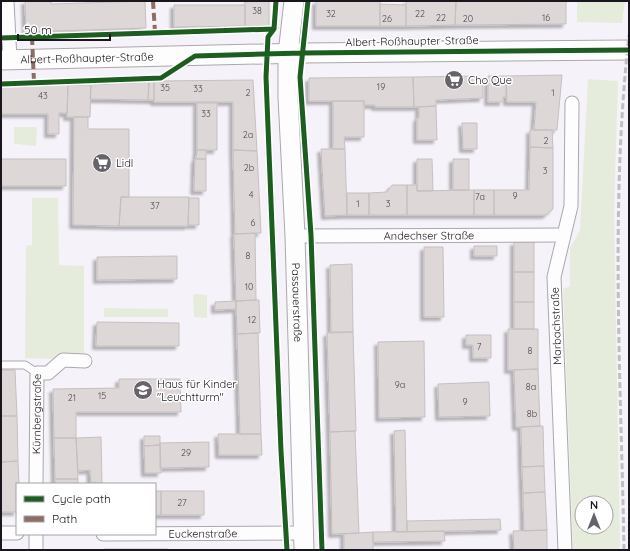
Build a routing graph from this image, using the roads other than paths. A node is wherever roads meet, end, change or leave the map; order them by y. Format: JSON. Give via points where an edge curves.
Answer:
{"nodes":[{"id":1,"x":7,"y":1,"type":"edge"},
{"id":2,"x":294,"y":1,"type":"edge"},
{"id":3,"x":629,"y":50,"type":"edge"},
{"id":4,"x":288,"y":54,"type":"junction"},
{"id":5,"x":5,"y":60,"type":"edge"},
{"id":6,"x":572,"y":103,"type":"dead end"},
{"id":7,"x":563,"y":235,"type":"junction"},
{"id":8,"x":295,"y":236,"type":"junction"},
{"id":9,"x":86,"y":361,"type":"dead end"},
{"id":10,"x":1,"y":365,"type":"edge"},
{"id":11,"x":37,"y":373,"type":"junction"},
{"id":12,"x":36,"y":483,"type":"edge"},
{"id":13,"x":1,"y":533,"type":"edge"},
{"id":14,"x":16,"y":533,"type":"edge"},
{"id":15,"x":36,"y":535,"type":"edge"},
{"id":16,"x":128,"y":535,"type":"edge"},
{"id":17,"x":304,"y":542,"type":"edge"},
{"id":18,"x":36,"y":550,"type":"edge"},
{"id":19,"x":565,"y":550,"type":"edge"}],
"edges":[{"from":1,"to":5,"type":"street"},
{"from":2,"to":4,"type":"main road","name":"Passauerstraße"},
{"from":3,"to":4,"type":"main road","name":"Albert-Roßhaupter-Straße"},
{"from":4,"to":5,"type":"main road","name":"Albert-Roßhaupter-Straße"},
{"from":4,"to":8,"type":"main road","name":"Passauerstraße"},
{"from":6,"to":7,"type":"street","name":"Marbachstraße","via":[[571,206]]},
{"from":7,"to":8,"type":"street","name":"Andechser Straße"},
{"from":7,"to":19,"type":"street","name":"Marbachstraße","via":[[554,277]]},
{"from":8,"to":17,"type":"main road","name":"Passauerstraße"},
{"from":9,"to":11,"type":"street","name":"Kürnbergstraße","via":[[62,360],[48,373]]},
{"from":10,"to":11,"type":"lane","via":[[25,364]]},
{"from":11,"to":12,"type":"street","name":"Kürnbergstraße"},
{"from":13,"to":14,"type":"street"},
{"from":15,"to":18,"type":"street"},
{"from":16,"to":17,"type":"street","name":"Euckenstraße"}]}
